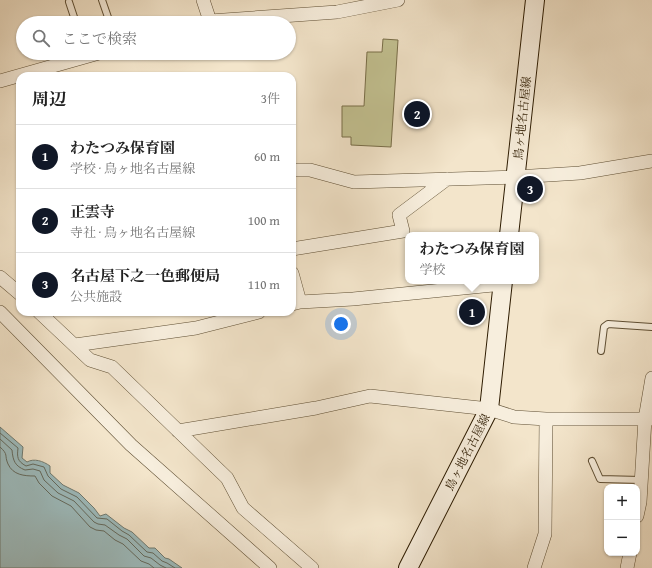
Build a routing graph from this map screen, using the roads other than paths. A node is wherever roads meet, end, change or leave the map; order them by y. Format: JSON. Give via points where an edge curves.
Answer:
{"nodes":[{"id":1,"x":102,"y":0,"type":"edge"},
{"id":2,"x":203,"y":0,"type":"edge"},
{"id":3,"x":398,"y":0,"type":"edge"},
{"id":4,"x":535,"y":0,"type":"edge"},
{"id":5,"x":69,"y":2,"type":"dead end"},
{"id":6,"x":74,"y":16,"type":"edge"},
{"id":7,"x":108,"y":16,"type":"edge"},
{"id":8,"x":206,"y":16,"type":"edge"},
{"id":9,"x":285,"y":16,"type":"edge"},
{"id":10,"x":71,"y":60,"type":"edge"},
{"id":11,"x":30,"y":72,"type":"edge"},
{"id":12,"x":16,"y":76,"type":"edge"},
{"id":13,"x":0,"y":81,"type":"edge"},
{"id":14,"x":652,"y":161,"type":"edge"},
{"id":15,"x":296,"y":170,"type":"edge"},
{"id":16,"x":516,"y":177,"type":"junction"},
{"id":17,"x":447,"y":179,"type":"junction"},
{"id":18,"x":509,"y":232,"type":"edge"},
{"id":19,"x":296,"y":248,"type":"edge"},
{"id":20,"x":0,"y":277,"type":"edge"},
{"id":21,"x":485,"y":284,"type":"edge"},
{"id":22,"x":503,"y":284,"type":"edge"},
{"id":23,"x":16,"y":291,"type":"edge"},
{"id":24,"x":296,"y":303,"type":"edge"},
{"id":25,"x":0,"y":312,"type":"edge"},
{"id":26,"x":43,"y":316,"type":"edge"},
{"id":27,"x":243,"y":316,"type":"edge"},
{"id":28,"x":652,"y":327,"type":"edge"},
{"id":29,"x":74,"y":345,"type":"junction"},
{"id":30,"x":601,"y":351,"type":"dead end"},
{"id":31,"x":652,"y":378,"type":"edge"},
{"id":32,"x":489,"y":409,"type":"junction"},
{"id":33,"x":546,"y":419,"type":"junction"},
{"id":34,"x":649,"y":419,"type":"edge"},
{"id":35,"x":178,"y":431,"type":"junction"},
{"id":36,"x":592,"y":461,"type":"dead end"},
{"id":37,"x":641,"y":480,"type":"junction"},
{"id":38,"x":640,"y":502,"type":"edge"},
{"id":39,"x":629,"y":556,"type":"edge"},
{"id":40,"x":270,"y":568,"type":"edge"},
{"id":41,"x":312,"y":568,"type":"edge"},
{"id":42,"x":408,"y":568,"type":"edge"},
{"id":43,"x":534,"y":568,"type":"edge"},
{"id":44,"x":627,"y":568,"type":"edge"}],
"edges":[{"from":1,"to":7,"type":"lane"},
{"from":2,"to":8,"type":"street"},
{"from":3,"to":9,"type":"street","via":[[337,12]]},
{"from":4,"to":16,"type":"main road","name":"鳥ヶ地名古屋線"},
{"from":5,"to":6,"type":"lane"},
{"from":10,"to":11,"type":"street"},
{"from":12,"to":13,"type":"street"},
{"from":14,"to":16,"type":"street","via":[[580,172]]},
{"from":15,"to":17,"type":"street","via":[[310,170],[354,182]]},
{"from":16,"to":17,"type":"street"},
{"from":16,"to":18,"type":"main road","name":"鳥ヶ地名古屋線"},
{"from":17,"to":19,"type":"street","via":[[399,215],[403,231]]},
{"from":20,"to":23,"type":"street"},
{"from":21,"to":24,"type":"street"},
{"from":22,"to":32,"type":"main road","name":"鳥ヶ地名古屋線"},
{"from":25,"to":40,"type":"street","via":[[131,444]]},
{"from":26,"to":29,"type":"street"},
{"from":27,"to":29,"type":"street","via":[[196,328]]},
{"from":28,"to":30,"type":"lane","via":[[608,324],[604,327]]},
{"from":29,"to":35,"type":"street","via":[[90,360],[112,367]]},
{"from":31,"to":34,"type":"street"},
{"from":32,"to":33,"type":"street","via":[[514,418]]},
{"from":32,"to":35,"type":"street","via":[[370,396],[316,408]]},
{"from":32,"to":42,"type":"main road","name":"鳥ヶ地名古屋線"},
{"from":33,"to":34,"type":"street"},
{"from":33,"to":43,"type":"street","via":[[545,534]]},
{"from":34,"to":37,"type":"street"},
{"from":35,"to":41,"type":"street","via":[[227,478],[243,508]]},
{"from":36,"to":37,"type":"lane","via":[[600,479]]},
{"from":37,"to":38,"type":"street"},
{"from":39,"to":44,"type":"street"}]}
